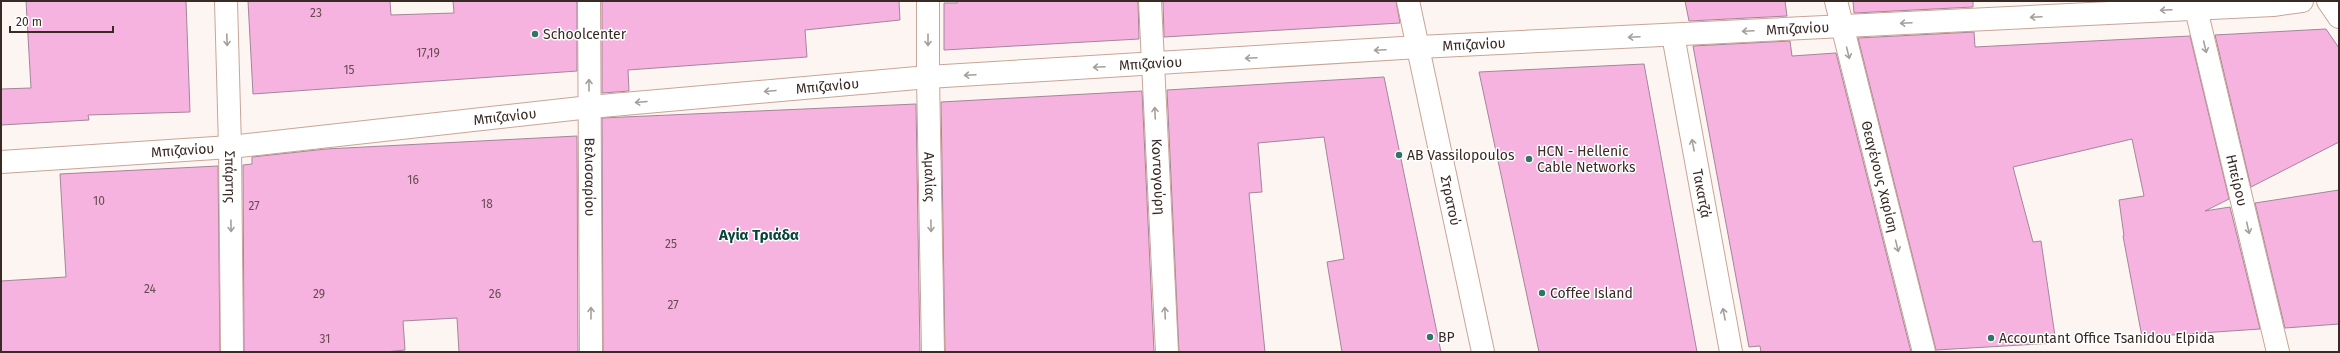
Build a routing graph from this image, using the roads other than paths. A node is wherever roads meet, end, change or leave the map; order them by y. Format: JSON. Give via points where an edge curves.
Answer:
{"nodes":[{"id":1,"x":226,"y":1,"type":"edge"},
{"id":2,"x":589,"y":1,"type":"edge"},
{"id":3,"x":928,"y":1,"type":"edge"},
{"id":4,"x":1150,"y":1,"type":"edge"},
{"id":5,"x":1408,"y":1,"type":"edge"},
{"id":6,"x":1836,"y":1,"type":"edge"},
{"id":7,"x":2302,"y":1,"type":"edge"},
{"id":8,"x":2328,"y":1,"type":"edge"},
{"id":9,"x":2196,"y":9,"type":"junction"},
{"id":10,"x":2339,"y":17,"type":"edge"},
{"id":11,"x":1841,"y":26,"type":"junction"},
{"id":12,"x":1673,"y":35,"type":"junction"},
{"id":13,"x":1419,"y":47,"type":"junction"},
{"id":14,"x":1152,"y":64,"type":"junction"},
{"id":15,"x":928,"y":77,"type":"junction"},
{"id":16,"x":590,"y":107,"type":"junction"},
{"id":17,"x":230,"y":147,"type":"junction"},
{"id":18,"x":1,"y":162,"type":"edge"},
{"id":19,"x":232,"y":352,"type":"edge"},
{"id":20,"x":591,"y":352,"type":"edge"},
{"id":21,"x":933,"y":352,"type":"edge"},
{"id":22,"x":1167,"y":352,"type":"edge"},
{"id":23,"x":1483,"y":352,"type":"edge"},
{"id":24,"x":1731,"y":352,"type":"edge"},
{"id":25,"x":1924,"y":352,"type":"edge"},
{"id":26,"x":2278,"y":352,"type":"edge"}],
"edges":[{"from":1,"to":17,"type":"street","name":"Σπάρτης","one_way":true},
{"from":16,"to":2,"type":"street","name":"Βελισσαρίου","one_way":true},
{"from":3,"to":15,"type":"street","name":"Αμαλίας","one_way":true},
{"from":4,"to":14,"type":"street","name":"Κοντογούρη"},
{"from":5,"to":13,"type":"street","name":"Στρατού"},
{"from":6,"to":11,"type":"street","name":"Θεαγένους Χαρίση"},
{"from":7,"to":9,"type":"street","name":"Μπιζανίου"},
{"from":8,"to":10,"type":"street"},
{"from":9,"to":11,"type":"street","name":"Μπιζανίου","one_way":true},
{"from":9,"to":26,"type":"street","name":"Ηπείρου","one_way":true},
{"from":11,"to":12,"type":"street","name":"Μπιζανίου","one_way":true},
{"from":11,"to":25,"type":"street","name":"Θεαγένους Χαρίση","one_way":true},
{"from":12,"to":13,"type":"street","name":"Μπιζανίου","one_way":true},
{"from":24,"to":12,"type":"street","name":"Τακατζά","one_way":true},
{"from":13,"to":14,"type":"street","name":"Μπιζανίου","one_way":true},
{"from":13,"to":23,"type":"street","name":"Στρατού"},
{"from":14,"to":15,"type":"street","name":"Μπιζανίου","one_way":true},
{"from":22,"to":14,"type":"street","name":"Κοντογούρη","one_way":true},
{"from":15,"to":16,"type":"street","name":"Μπιζανίου","one_way":true},
{"from":15,"to":21,"type":"street","name":"Αμαλίας","one_way":true},
{"from":16,"to":17,"type":"street","name":"Μπιζανίου"},
{"from":20,"to":16,"type":"street","name":"Βελισσαρίου","one_way":true},
{"from":17,"to":18,"type":"street","name":"Μπιζανίου"},
{"from":17,"to":19,"type":"street","name":"Σπάρτης","one_way":true}]}
